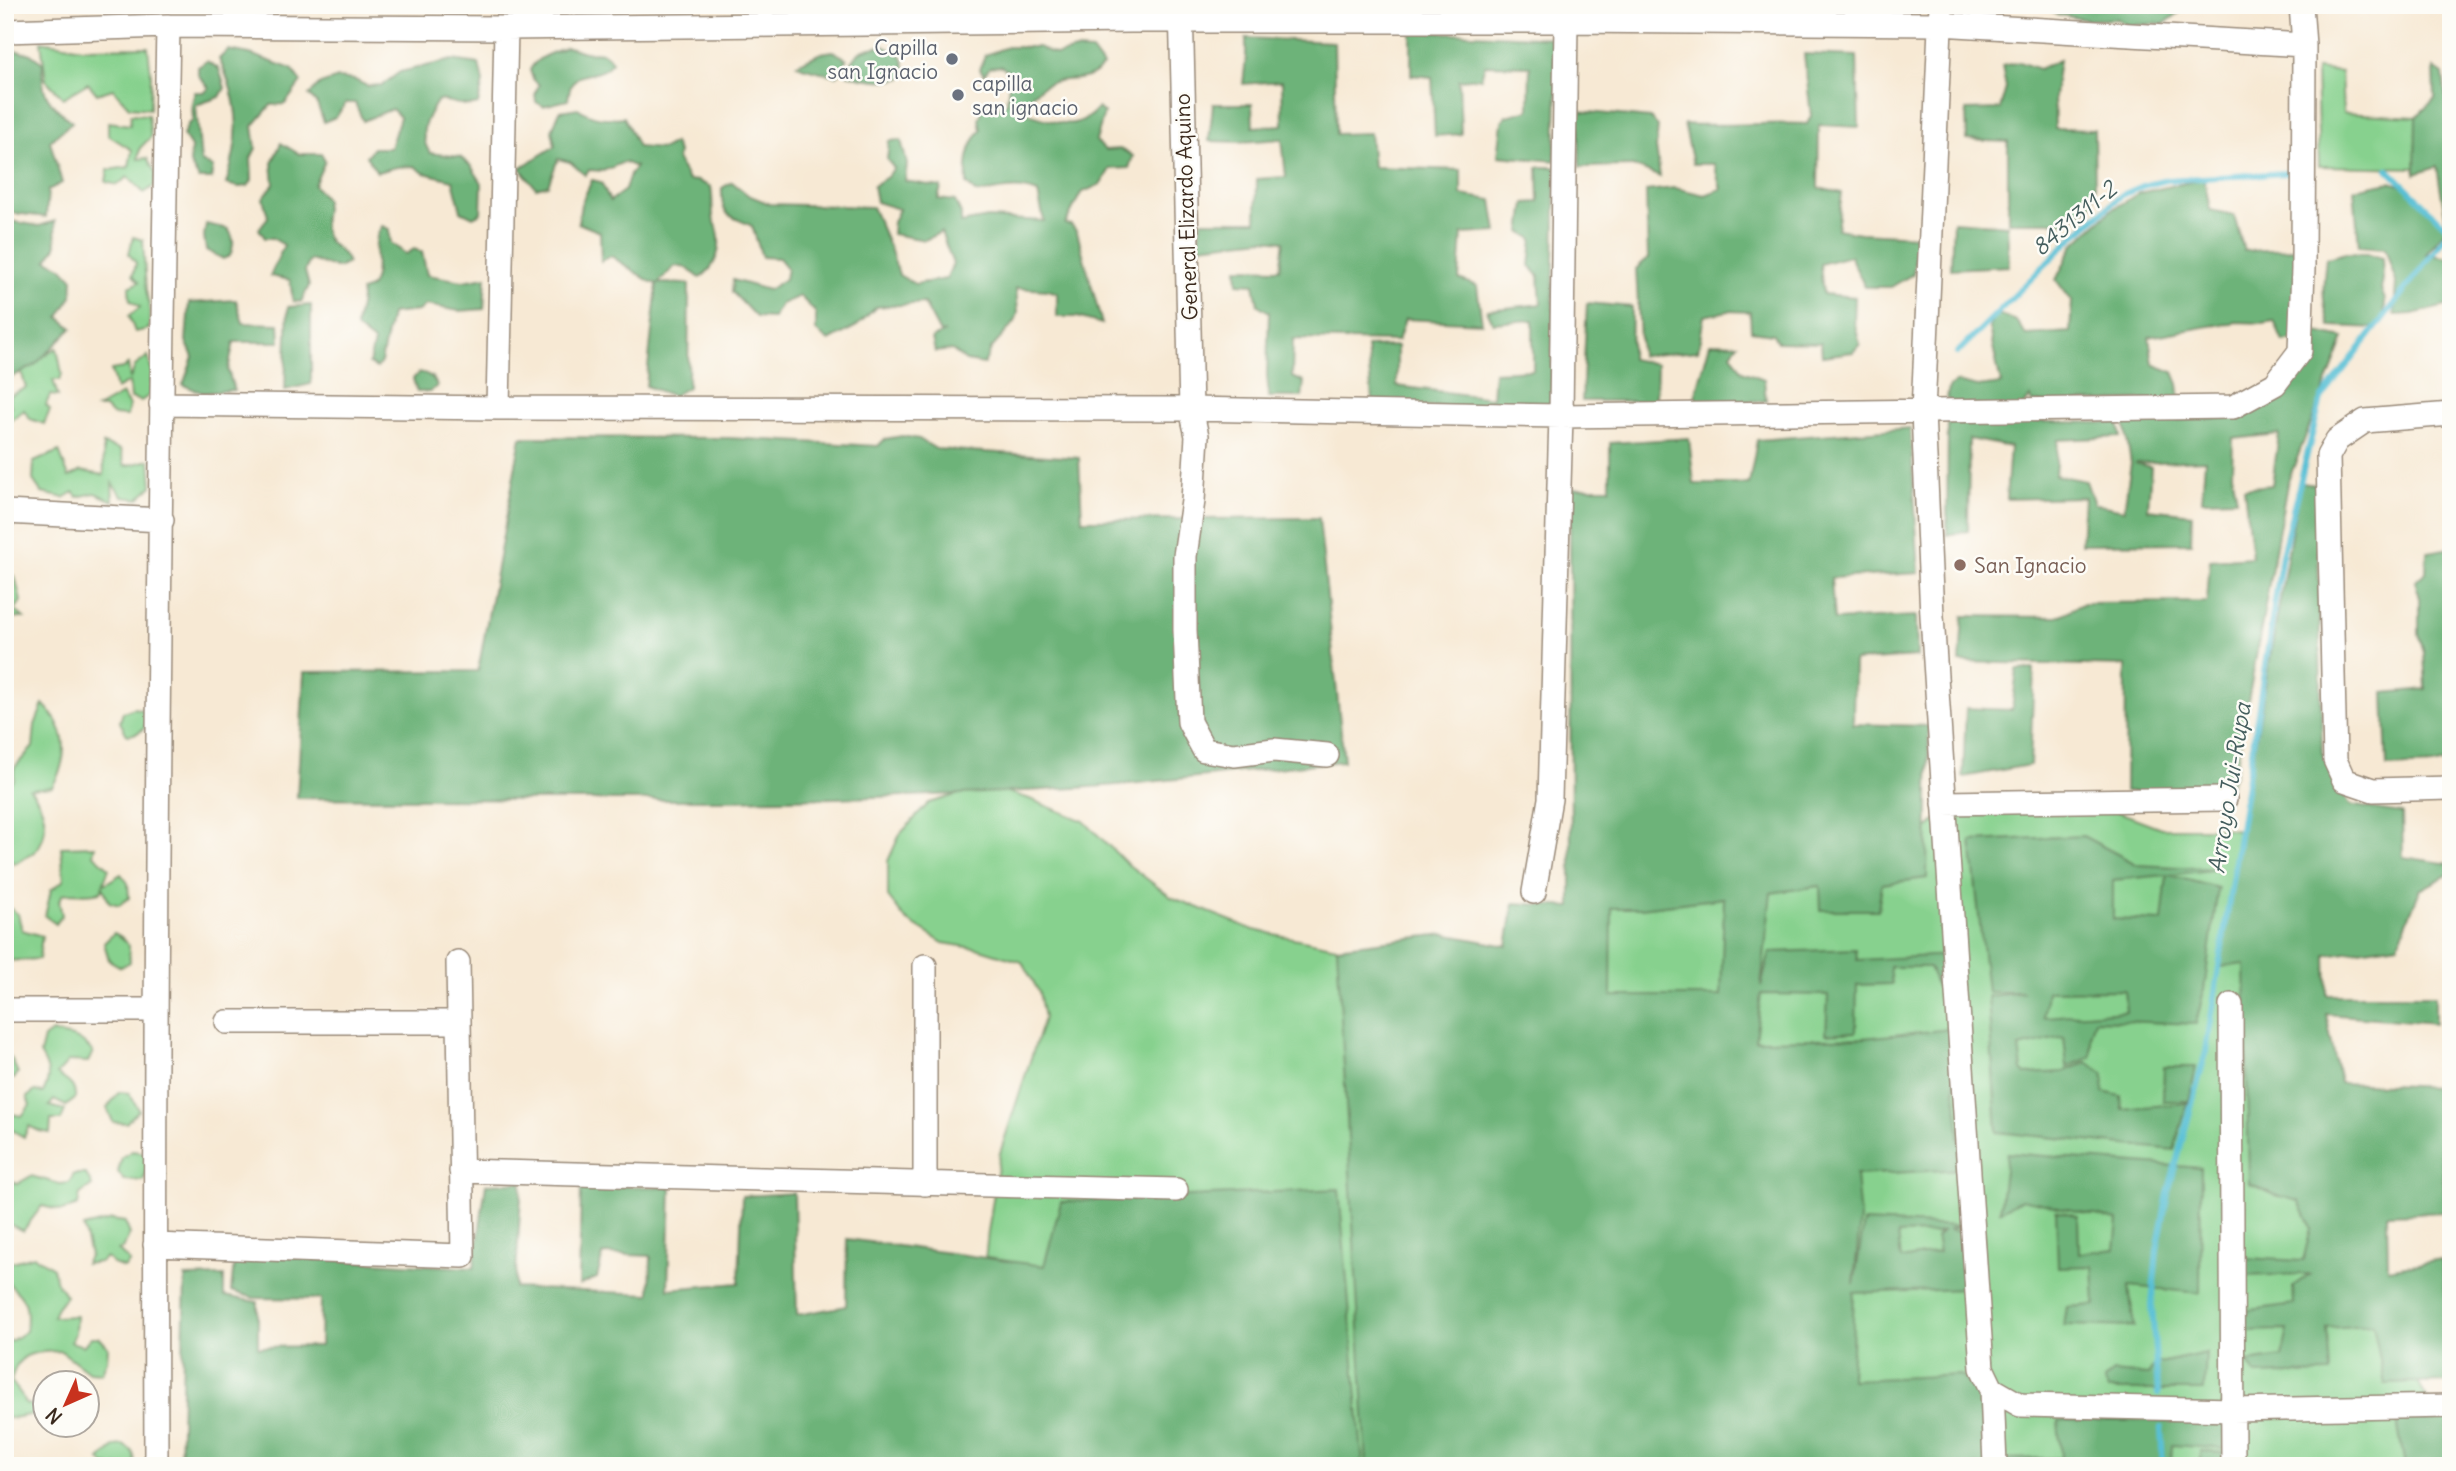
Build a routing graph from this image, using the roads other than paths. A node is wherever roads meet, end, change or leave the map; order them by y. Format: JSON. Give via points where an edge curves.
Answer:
{"nodes":[{"id":1,"x":2301,"y":5,"type":"edge"},
{"id":2,"x":1131,"y":13,"type":"edge"},
{"id":3,"x":1181,"y":13,"type":"edge"},
{"id":4,"x":1940,"y":15,"type":"edge"},
{"id":5,"x":1566,"y":21,"type":"junction"},
{"id":6,"x":168,"y":26,"type":"junction"},
{"id":7,"x":506,"y":28,"type":"junction"},
{"id":8,"x":5,"y":31,"type":"edge"},
{"id":9,"x":2304,"y":45,"type":"junction"},
{"id":10,"x":161,"y":404,"type":"junction"},
{"id":11,"x":498,"y":408,"type":"junction"},
{"id":12,"x":1191,"y":409,"type":"junction"},
{"id":13,"x":1923,"y":412,"type":"junction"},
{"id":14,"x":2451,"y":414,"type":"edge"},
{"id":15,"x":1561,"y":416,"type":"junction"},
{"id":16,"x":5,"y":512,"type":"edge"},
{"id":17,"x":162,"y":520,"type":"junction"},
{"id":18,"x":1327,"y":755,"type":"dead end"},
{"id":19,"x":2451,"y":788,"type":"edge"},
{"id":20,"x":2225,"y":799,"type":"dead end"},
{"id":21,"x":1944,"y":803,"type":"junction"},
{"id":22,"x":1534,"y":892,"type":"dead end"},
{"id":23,"x":458,"y":962,"type":"dead end"},
{"id":24,"x":925,"y":966,"type":"dead end"},
{"id":25,"x":2231,"y":1005,"type":"dead end"},
{"id":26,"x":5,"y":1010,"type":"edge"},
{"id":27,"x":155,"y":1010,"type":"junction"},
{"id":28,"x":227,"y":1022,"type":"dead end"},
{"id":29,"x":459,"y":1022,"type":"junction"},
{"id":30,"x":461,"y":1171,"type":"junction"},
{"id":31,"x":925,"y":1184,"type":"junction"},
{"id":32,"x":1176,"y":1191,"type":"dead end"},
{"id":33,"x":155,"y":1245,"type":"junction"},
{"id":34,"x":1992,"y":1389,"type":"junction"},
{"id":35,"x":2451,"y":1406,"type":"edge"},
{"id":36,"x":2233,"y":1410,"type":"junction"},
{"id":37,"x":156,"y":1466,"type":"edge"},
{"id":38,"x":1995,"y":1466,"type":"edge"},
{"id":39,"x":2233,"y":1466,"type":"edge"}],
"edges":[{"from":1,"to":9,"type":"street"},
{"from":2,"to":3,"type":"street"},
{"from":2,"to":7,"type":"street"},
{"from":3,"to":5,"type":"street"},
{"from":3,"to":12,"type":"street","name":"General Elizardo Aquino"},
{"from":4,"to":5,"type":"street"},
{"from":4,"to":9,"type":"street"},
{"from":4,"to":13,"type":"street"},
{"from":5,"to":15,"type":"street"},
{"from":6,"to":7,"type":"street"},
{"from":6,"to":8,"type":"street"},
{"from":6,"to":10,"type":"street"},
{"from":7,"to":11,"type":"street"},
{"from":9,"to":13,"type":"street","via":[[2300,351],[2275,384],[2233,407]]},
{"from":10,"to":11,"type":"street"},
{"from":10,"to":17,"type":"street"},
{"from":11,"to":12,"type":"street"},
{"from":12,"to":15,"type":"street"},
{"from":12,"to":18,"type":"street","name":"General Elizardo Aquino","via":[[1197,436],[1185,556],[1189,722],[1204,750],[1234,755],[1274,750]]},
{"from":13,"to":15,"type":"street"},
{"from":13,"to":21,"type":"street"},
{"from":14,"to":19,"type":"street","via":[[2365,421],[2337,439],[2328,456],[2335,760],[2344,780],[2373,790]]},
{"from":15,"to":22,"type":"street","via":[[1550,799]]},
{"from":16,"to":17,"type":"street"},
{"from":17,"to":27,"type":"street"},
{"from":20,"to":21,"type":"street"},
{"from":21,"to":34,"type":"street","via":[[1982,1368]]},
{"from":23,"to":29,"type":"street"},
{"from":24,"to":31,"type":"street"},
{"from":25,"to":36,"type":"street"},
{"from":26,"to":27,"type":"street"},
{"from":27,"to":33,"type":"street"},
{"from":28,"to":29,"type":"street"},
{"from":29,"to":30,"type":"street"},
{"from":30,"to":31,"type":"street"},
{"from":30,"to":33,"type":"street","via":[[463,1256]]},
{"from":31,"to":32,"type":"street"},
{"from":33,"to":37,"type":"street"},
{"from":34,"to":36,"type":"street","via":[[2020,1405]]},
{"from":34,"to":38,"type":"street"},
{"from":35,"to":36,"type":"street"},
{"from":36,"to":39,"type":"street"}]}
